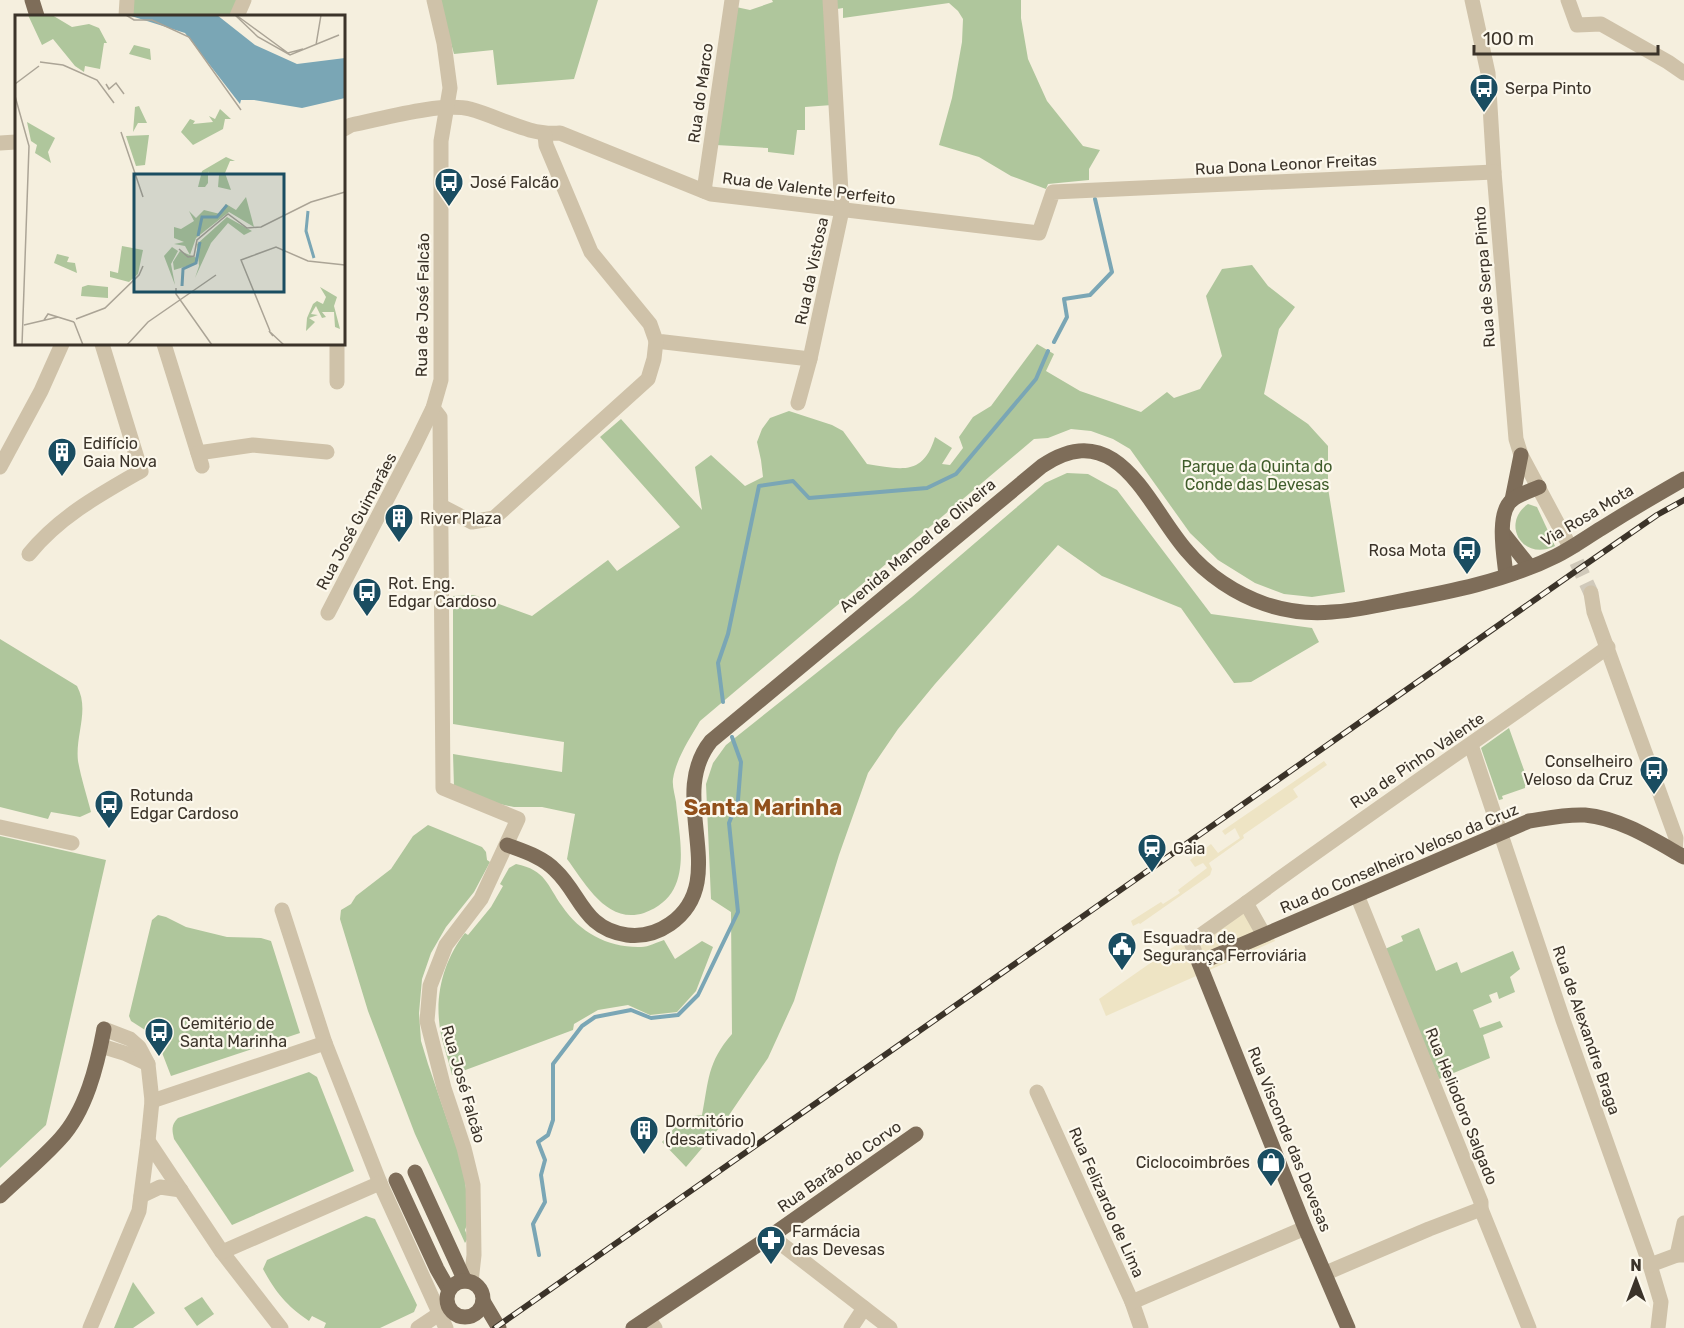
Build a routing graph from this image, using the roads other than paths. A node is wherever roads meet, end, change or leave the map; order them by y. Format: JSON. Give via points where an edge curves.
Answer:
{"nodes":[{"id":1,"x":32,"y":0,"type":"edge"},
{"id":2,"x":127,"y":0,"type":"edge"},
{"id":3,"x":244,"y":0,"type":"edge"},
{"id":4,"x":434,"y":0,"type":"edge"},
{"id":5,"x":732,"y":0,"type":"edge"},
{"id":6,"x":830,"y":0,"type":"edge"},
{"id":7,"x":1472,"y":0,"type":"edge"},
{"id":8,"x":1568,"y":0,"type":"edge"},
{"id":9,"x":37,"y":15,"type":"edge"},
{"id":10,"x":126,"y":15,"type":"edge"},
{"id":11,"x":237,"y":15,"type":"edge"},
{"id":12,"x":1684,"y":73,"type":"edge"},
{"id":13,"x":447,"y":109,"type":"junction"},
{"id":14,"x":345,"y":128,"type":"edge"},
{"id":15,"x":546,"y":135,"type":"junction"},
{"id":16,"x":15,"y":142,"type":"edge"},
{"id":17,"x":0,"y":143,"type":"edge"},
{"id":18,"x":1494,"y":172,"type":"junction"},
{"id":19,"x":1080,"y":190,"type":"joint"},
{"id":20,"x":704,"y":191,"type":"junction"},
{"id":21,"x":842,"y":210,"type":"junction"},
{"id":22,"x":656,"y":341,"type":"junction"},
{"id":23,"x":62,"y":345,"type":"edge"},
{"id":24,"x":102,"y":345,"type":"edge"},
{"id":25,"x":164,"y":345,"type":"edge"},
{"id":26,"x":337,"y":345,"type":"edge"},
{"id":27,"x":810,"y":359,"type":"junction"},
{"id":28,"x":337,"y":382,"type":"dead end"},
{"id":29,"x":798,"y":403,"type":"dead end"},
{"id":30,"x":433,"y":408,"type":"junction"},
{"id":31,"x":415,"y":445,"type":"junction"},
{"id":32,"x":441,"y":450,"type":"junction"},
{"id":33,"x":327,"y":452,"type":"dead end"},
{"id":34,"x":1521,"y":455,"type":"junction"},
{"id":35,"x":1,"y":465,"type":"edge"},
{"id":36,"x":1684,"y":480,"type":"edge"},
{"id":37,"x":1539,"y":487,"type":"junction"},
{"id":38,"x":1512,"y":500,"type":"junction"},
{"id":39,"x":441,"y":506,"type":"junction"},
{"id":40,"x":1503,"y":533,"type":"junction"},
{"id":41,"x":1566,"y":541,"type":"tunnel mouth"},
{"id":42,"x":28,"y":554,"type":"dead end"},
{"id":43,"x":1530,"y":567,"type":"junction"},
{"id":44,"x":1506,"y":575,"type":"junction"},
{"id":45,"x":1591,"y":593,"type":"tunnel mouth"},
{"id":46,"x":328,"y":613,"type":"dead end"},
{"id":47,"x":1608,"y":647,"type":"junction"},
{"id":48,"x":1471,"y":745,"type":"junction"},
{"id":49,"x":0,"y":827,"type":"edge"},
{"id":50,"x":1500,"y":832,"type":"junction"},
{"id":51,"x":72,"y":843,"type":"dead end"},
{"id":52,"x":507,"y":845,"type":"junction"},
{"id":53,"x":1679,"y":854,"type":"edge"},
{"id":54,"x":1357,"y":895,"type":"junction"},
{"id":55,"x":1246,"y":903,"type":"junction"},
{"id":56,"x":282,"y":910,"type":"dead end"},
{"id":57,"x":1264,"y":935,"type":"junction"},
{"id":58,"x":1199,"y":963,"type":"junction"},
{"id":59,"x":104,"y":1029,"type":"joint"},
{"id":60,"x":325,"y":1042,"type":"junction"},
{"id":61,"x":101,"y":1046,"type":"junction"},
{"id":62,"x":148,"y":1064,"type":"junction"},
{"id":63,"x":1037,"y":1092,"type":"dead end"},
{"id":64,"x":152,"y":1101,"type":"junction"},
{"id":65,"x":916,"y":1134,"type":"dead end"},
{"id":66,"x":148,"y":1141,"type":"junction"},
{"id":67,"x":416,"y":1172,"type":"dead end"},
{"id":68,"x":396,"y":1180,"type":"dead end"},
{"id":69,"x":380,"y":1183,"type":"junction"},
{"id":70,"x":181,"y":1190,"type":"junction"},
{"id":71,"x":0,"y":1196,"type":"edge"},
{"id":72,"x":141,"y":1197,"type":"junction"},
{"id":73,"x":1481,"y":1209,"type":"junction"},
{"id":74,"x":1684,"y":1223,"type":"edge"},
{"id":75,"x":1305,"y":1228,"type":"junction"},
{"id":76,"x":771,"y":1236,"type":"junction"},
{"id":77,"x":222,"y":1252,"type":"junction"},
{"id":78,"x":1681,"y":1255,"type":"edge"},
{"id":79,"x":1650,"y":1264,"type":"junction"},
{"id":80,"x":1326,"y":1273,"type":"junction"},
{"id":81,"x":468,"y":1282,"type":"junction"},
{"id":82,"x":449,"y":1290,"type":"junction"},
{"id":83,"x":483,"y":1301,"type":"junction"},
{"id":84,"x":1132,"y":1302,"type":"junction"},
{"id":85,"x":864,"y":1308,"type":"junction"},
{"id":86,"x":444,"y":1317,"type":"edge"},
{"id":87,"x":464,"y":1323,"type":"edge"},
{"id":88,"x":651,"y":1323,"type":"edge"},
{"id":89,"x":496,"y":1326,"type":"edge"},
{"id":90,"x":90,"y":1328,"type":"edge"},
{"id":91,"x":281,"y":1328,"type":"edge"},
{"id":92,"x":418,"y":1328,"type":"edge"},
{"id":93,"x":633,"y":1328,"type":"edge"},
{"id":94,"x":851,"y":1328,"type":"edge"},
{"id":95,"x":890,"y":1328,"type":"edge"},
{"id":96,"x":1141,"y":1328,"type":"edge"},
{"id":97,"x":1348,"y":1328,"type":"edge"},
{"id":98,"x":1529,"y":1328,"type":"edge"},
{"id":99,"x":1658,"y":1328,"type":"edge"}],
"edges":[{"from":1,"to":9,"type":"main road"},
{"from":2,"to":10,"type":"street"},
{"from":3,"to":11,"type":"street"},
{"from":4,"to":13,"type":"street","name":"Rua de José Falcão","via":[[450,88]]},
{"from":5,"to":20,"type":"street","name":"Rua do Marco"},
{"from":6,"to":21,"type":"street","name":"Rua da Vistosa"},
{"from":7,"to":18,"type":"street","name":"Rua de Serpa Pinto","via":[[1488,73]]},
{"from":8,"to":12,"type":"street","via":[[1577,25],[1601,24]]},
{"from":13,"to":14,"type":"street","name":"Rua de Valente Perfeito","via":[[425,109]]},
{"from":13,"to":15,"type":"street","name":"Rua de Valente Perfeito","via":[[468,109]]},
{"from":13,"to":30,"type":"street","name":"Rua de José Falcão","via":[[441,141],[441,380]]},
{"from":15,"to":20,"type":"street","name":"Rua de Valente Perfeito","via":[[560,134]]},
{"from":15,"to":22,"type":"street","via":[[546,145],[591,252],[650,324]]},
{"from":16,"to":17,"type":"street"},
{"from":18,"to":19,"type":"street","name":"Rua Dona Leonor Freitas"},
{"from":18,"to":34,"type":"street","name":"Rua de Serpa Pinto","via":[[1516,439]]},
{"from":19,"to":21,"type":"street","name":"Rua de Valente Perfeito","via":[[1053,192],[1039,233]]},
{"from":20,"to":21,"type":"street","name":"Rua de Valente Perfeito"},
{"from":21,"to":27,"type":"street","name":"Rua da Vistosa"},
{"from":22,"to":27,"type":"street"},
{"from":22,"to":39,"type":"street","via":[[648,379],[494,518],[472,522]]},
{"from":23,"to":35,"type":"street"},
{"from":24,"to":42,"type":"street","via":[[141,471],[68,516]]},
{"from":25,"to":33,"type":"street","via":[[200,460],[253,445]]},
{"from":26,"to":28,"type":"street"},
{"from":27,"to":29,"type":"street","name":"Rua da Vistosa"},
{"from":30,"to":31,"type":"street","name":"Rua José Guimarães"},
{"from":30,"to":32,"type":"street","via":[[440,417]]},
{"from":31,"to":32,"type":"street","name":"Rua José Guimarães","via":[[428,444]]},
{"from":31,"to":46,"type":"street","name":"Rua José Guimarães"},
{"from":32,"to":39,"type":"street"},
{"from":34,"to":37,"type":"street","name":"Rua de Serpa Pinto"},
{"from":34,"to":38,"type":"main road"},
{"from":36,"to":43,"type":"main road","name":"Via Rosa Mota","via":[[1556,556]]},
{"from":37,"to":38,"type":"main road"},
{"from":37,"to":41,"type":"street","name":"Rua de Serpa Pinto"},
{"from":38,"to":40,"type":"main road","via":[[1503,514]]},
{"from":39,"to":52,"type":"street","via":[[443,788],[518,819]]},
{"from":40,"to":43,"type":"main road"},
{"from":40,"to":44,"type":"main road"},
{"from":43,"to":44,"type":"main road","name":"Via Rosa Mota"},
{"from":44,"to":52,"type":"main road","name":"Avenida Manoel de Oliveira","via":[[1432,595],[1352,610],[1313,612],[1273,606],[1245,596],[1208,572],[1191,556],[1123,466],[1094,453],[1066,454],[1042,466],[711,741],[697,762],[693,782],[696,887],[688,906],[674,921],[657,932],[638,935],[606,928],[582,908],[551,866]]},
{"from":45,"to":47,"type":"street"},
{"from":47,"to":48,"type":"street","name":"Rua de Pinho Valente"},
{"from":47,"to":53,"type":"street"},
{"from":48,"to":50,"type":"street","name":"Rua de Alexandre Braga"},
{"from":48,"to":55,"type":"street","name":"Rua de Pinho Valente"},
{"from":49,"to":51,"type":"street"},
{"from":50,"to":53,"type":"main road","name":"Rua do Conselheiro Veloso da Cruz","via":[[1529,821],[1587,816],[1618,823]]},
{"from":50,"to":54,"type":"main road","name":"Rua do Conselheiro Veloso da Cruz"},
{"from":50,"to":79,"type":"street","name":"Rua de Alexandre Braga"},
{"from":52,"to":81,"type":"street","name":"Rua José Falcão","via":[[481,899],[446,945],[430,986],[427,1021],[473,1185],[474,1255]]},
{"from":54,"to":57,"type":"main road","name":"Rua do Conselheiro Veloso da Cruz"},
{"from":54,"to":73,"type":"street","name":"Rua Heliodoro Salgado"},
{"from":55,"to":57,"type":"street"},
{"from":55,"to":58,"type":"street","name":"Rua de Pinho Valente","via":[[1191,942]]},
{"from":56,"to":60,"type":"street"},
{"from":57,"to":58,"type":"main road","name":"Rua do Conselheiro Veloso da Cruz"},
{"from":58,"to":75,"type":"main road","name":"Rua Visconde das Devesas"},
{"from":59,"to":61,"type":"main road"},
{"from":59,"to":62,"type":"street","via":[[130,1039]]},
{"from":60,"to":64,"type":"street"},
{"from":60,"to":69,"type":"street"},
{"from":61,"to":62,"type":"street"},
{"from":61,"to":71,"type":"main road","via":[[78,1115],[61,1138]]},
{"from":62,"to":64,"type":"street"},
{"from":63,"to":84,"type":"street","name":"Rua Felizardo de Lima"},
{"from":64,"to":66,"type":"street"},
{"from":65,"to":76,"type":"main road","name":"Rua Barão do Corvo"},
{"from":66,"to":70,"type":"street"},
{"from":66,"to":72,"type":"street"},
{"from":67,"to":81,"type":"main road"},
{"from":68,"to":82,"type":"main road"},
{"from":69,"to":77,"type":"street"},
{"from":69,"to":86,"type":"street"},
{"from":70,"to":72,"type":"street","via":[[160,1187]]},
{"from":70,"to":77,"type":"street"},
{"from":72,"to":90,"type":"street","via":[[139,1211]]},
{"from":73,"to":80,"type":"street","name":"Rua Heliodoro Salgado"},
{"from":73,"to":98,"type":"street"},
{"from":74,"to":78,"type":"street"},
{"from":75,"to":80,"type":"main road","name":"Rua Visconde das Devesas"},
{"from":75,"to":84,"type":"street"},
{"from":76,"to":85,"type":"street"},
{"from":76,"to":88,"type":"main road","name":"Rua Barão do Corvo"},
{"from":77,"to":91,"type":"street"},
{"from":78,"to":79,"type":"street"},
{"from":79,"to":99,"type":"street","name":"Rua de Alexandre Braga","via":[[1661,1302]]},
{"from":80,"to":97,"type":"main road","name":"Rua Visconde das Devesas"},
{"from":81,"to":82,"type":"main road","via":[[459,1282]]},
{"from":81,"to":83,"type":"main road","via":[[480,1290]]},
{"from":82,"to":86,"type":"main road"},
{"from":83,"to":87,"type":"main road"},
{"from":83,"to":89,"type":"main road"},
{"from":84,"to":96,"type":"street","name":"Rua Felizardo de Lima"},
{"from":85,"to":94,"type":"street"},
{"from":85,"to":95,"type":"street"},
{"from":86,"to":87,"type":"main road","via":[[452,1312]]},
{"from":86,"to":92,"type":"street"},
{"from":88,"to":93,"type":"main road","name":"Rua Barão do Corvo"}]}
